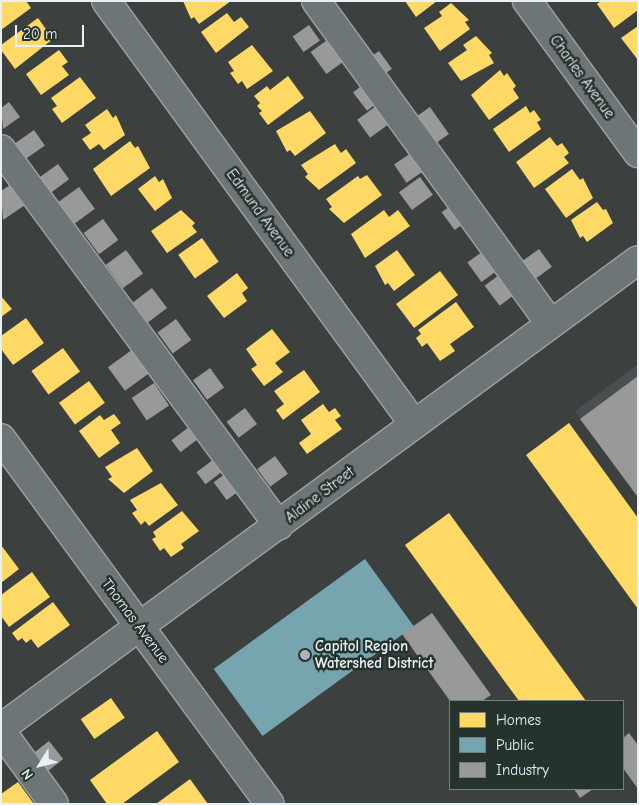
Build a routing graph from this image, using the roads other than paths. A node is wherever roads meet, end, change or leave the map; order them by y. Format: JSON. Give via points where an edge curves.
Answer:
{"nodes":[{"id":1,"x":106,"y":1,"type":"edge"},
{"id":2,"x":316,"y":1,"type":"edge"},
{"id":3,"x":527,"y":1,"type":"edge"},
{"id":4,"x":1,"y":149,"type":"edge"},
{"id":5,"x":638,"y":153,"type":"edge"},
{"id":6,"x":638,"y":260,"type":"edge"},
{"id":7,"x":551,"y":324,"type":"junction"},
{"id":8,"x":414,"y":424,"type":"junction"},
{"id":9,"x":1,"y":438,"type":"edge"},
{"id":10,"x":279,"y":526,"type":"junction"},
{"id":11,"x":140,"y":628,"type":"junction"},
{"id":12,"x":1,"y":730,"type":"edge"},
{"id":13,"x":54,"y":804,"type":"edge"},
{"id":14,"x":270,"y":804,"type":"edge"}],
"edges":[{"from":1,"to":8,"type":"street","name":"Edmund Avenue"},
{"from":2,"to":7,"type":"street"},
{"from":3,"to":5,"type":"street","name":"Charles Avenue"},
{"from":4,"to":10,"type":"street"},
{"from":6,"to":7,"type":"street","name":"Aldine Street"},
{"from":7,"to":8,"type":"street","name":"Aldine Street"},
{"from":8,"to":10,"type":"street","name":"Aldine Street"},
{"from":9,"to":11,"type":"street","name":"Thomas Avenue"},
{"from":10,"to":11,"type":"street","name":"Aldine Street"},
{"from":11,"to":12,"type":"street","name":"Aldine Street"},
{"from":11,"to":14,"type":"street","name":"Thomas Avenue"},
{"from":12,"to":13,"type":"street"}]}
